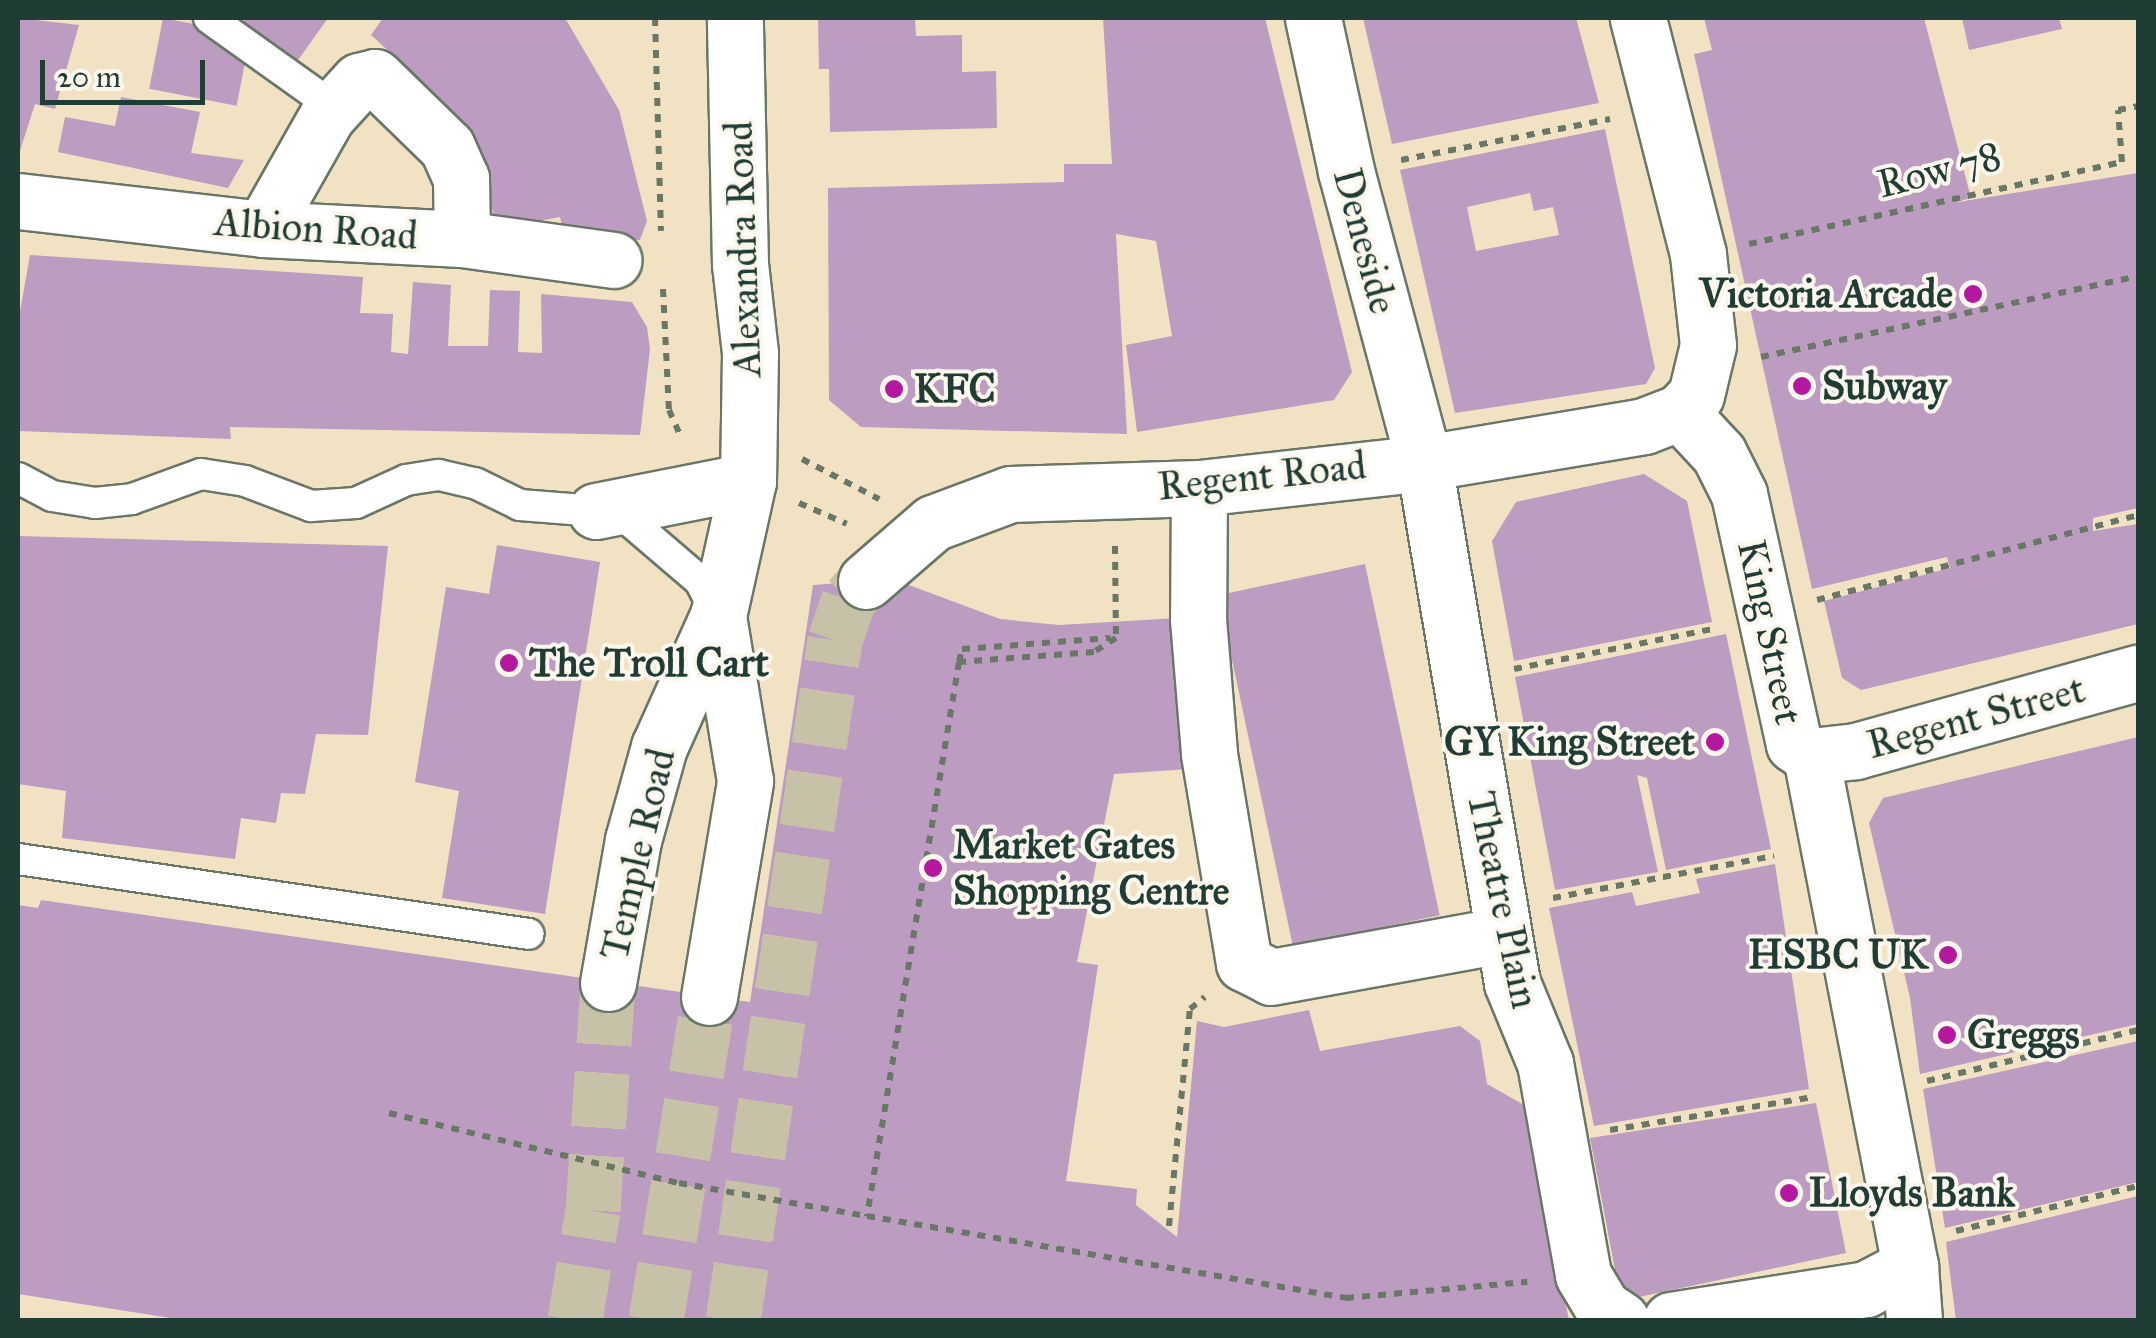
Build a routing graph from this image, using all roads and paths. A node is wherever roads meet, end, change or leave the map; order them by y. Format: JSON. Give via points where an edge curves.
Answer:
{"nodes":[{"id":1,"x":208,"y":18,"type":"edge"},
{"id":2,"x":735,"y":18,"type":"edge"},
{"id":3,"x":1313,"y":18,"type":"edge"},
{"id":4,"x":1638,"y":18,"type":"edge"},
{"id":5,"x":2138,"y":106,"type":"edge"},
{"id":6,"x":335,"y":108,"type":"junction"},
{"id":7,"x":1661,"y":109,"type":"junction"},
{"id":8,"x":1346,"y":171,"type":"junction"},
{"id":9,"x":18,"y":201,"type":"edge"},
{"id":10,"x":262,"y":229,"type":"junction"},
{"id":11,"x":462,"y":238,"type":"junction"},
{"id":12,"x":1698,"y":254,"type":"junction"},
{"id":13,"x":614,"y":260,"type":"dead end"},
{"id":14,"x":2138,"y":276,"type":"edge"},
{"id":15,"x":1691,"y":394,"type":"junction"},
{"id":16,"x":1424,"y":463,"type":"junction"},
{"id":17,"x":748,"y":469,"type":"junction"},
{"id":18,"x":18,"y":478,"type":"edge"},
{"id":19,"x":1199,"y":488,"type":"junction"},
{"id":20,"x":1112,"y":489,"type":"junction"},
{"id":21,"x":596,"y":511,"type":"junction"},
{"id":22,"x":899,"y":553,"type":"junction"},
{"id":23,"x":718,"y":616,"type":"junction"},
{"id":24,"x":1116,"y":638,"type":"junction"},
{"id":25,"x":959,"y":662,"type":"junction"},
{"id":26,"x":2138,"y":673,"type":"edge"},
{"id":27,"x":1812,"y":756,"type":"junction"},
{"id":28,"x":1774,"y":856,"type":"dead end"},
{"id":29,"x":18,"y":859,"type":"edge"},
{"id":30,"x":529,"y":934,"type":"dead end"},
{"id":31,"x":1504,"y":941,"type":"junction"},
{"id":32,"x":1244,"y":963,"type":"junction"},
{"id":33,"x":608,"y":984,"type":"tunnel mouth"},
{"id":34,"x":709,"y":998,"type":"tunnel mouth"},
{"id":35,"x":2138,"y":1030,"type":"edge"},
{"id":36,"x":1921,"y":1082,"type":"dead end"},
{"id":37,"x":1813,"y":1096,"type":"dead end"},
{"id":38,"x":389,"y":1113,"type":"dead end"},
{"id":39,"x":1560,"y":1138,"type":"junction"},
{"id":40,"x":2138,"y":1186,"type":"edge"},
{"id":41,"x":868,"y":1216,"type":"junction"},
{"id":42,"x":1169,"y":1226,"type":"dead end"},
{"id":43,"x":1928,"y":1250,"type":"junction"},
{"id":44,"x":1583,"y":1276,"type":"junction"},
{"id":45,"x":1620,"y":1320,"type":"edge"},
{"id":46,"x":1670,"y":1320,"type":"edge"},
{"id":47,"x":1914,"y":1320,"type":"edge"}],
"edges":[{"from":1,"to":6,"type":"lane"},
{"from":2,"to":17,"type":"street","name":"Alexandra Road"},
{"from":3,"to":8,"type":"street","name":"Deneside"},
{"from":4,"to":7,"type":"street"},
{"from":5,"to":12,"type":"path","name":"Row 78","via":[[2118,110],[2122,162]]},
{"from":6,"to":10,"type":"street"},
{"from":6,"to":11,"type":"street","via":[[359,81],[375,76],[422,116],[461,178]]},
{"from":7,"to":8,"type":"path"},
{"from":7,"to":12,"type":"street"},
{"from":8,"to":16,"type":"street","name":"Deneside"},
{"from":9,"to":10,"type":"street","name":"Albion Road"},
{"from":10,"to":11,"type":"street","name":"Albion Road"},
{"from":11,"to":13,"type":"street","name":"Albion Road"},
{"from":12,"to":15,"type":"street","via":[[1708,345]]},
{"from":14,"to":15,"type":"path","via":[[1766,356]]},
{"from":15,"to":16,"type":"street","name":"Regent Road","via":[[1644,426]]},
{"from":15,"to":27,"type":"street","name":"King Street","via":[[1739,494],[1794,744]]},
{"from":16,"to":19,"type":"street","name":"Regent Road"},
{"from":16,"to":31,"type":"street","name":"Theatre Plain"},
{"from":17,"to":21,"type":"street"},
{"from":17,"to":22,"type":"path"},
{"from":17,"to":22,"type":"path","via":[[818,464]]},
{"from":17,"to":23,"type":"street","name":"Temple Road"},
{"from":18,"to":21,"type":"lane","via":[[52,496],[94,504],[132,499],[201,474],[245,481],[311,506],[356,503],[406,480],[439,476],[475,482],[520,505]]},
{"from":19,"to":20,"type":"street","name":"Regent Road"},
{"from":19,"to":32,"type":"street","via":[[1198,619],[1209,754]]},
{"from":20,"to":22,"type":"street","name":"Regent Road","via":[[1010,494]]},
{"from":20,"to":24,"type":"path"},
{"from":21,"to":23,"type":"lane","via":[[630,521],[658,542],[700,581]]},
{"from":23,"to":33,"type":"street","name":"Temple Road","via":[[659,747],[617,912]]},
{"from":23,"to":34,"type":"street","name":"Temple Road","via":[[745,781]]},
{"from":24,"to":25,"type":"path","via":[[1094,652]]},
{"from":24,"to":25,"type":"path","via":[[962,649]]},
{"from":25,"to":41,"type":"path"},
{"from":26,"to":27,"type":"street","name":"Regent Street","via":[[1856,751]]},
{"from":27,"to":43,"type":"street","name":"King Street"},
{"from":28,"to":31,"type":"path"},
{"from":29,"to":30,"type":"lane"},
{"from":31,"to":32,"type":"street","via":[[1271,978]]},
{"from":31,"to":39,"type":"street","name":"Theatre Plain","via":[[1545,1063]]},
{"from":32,"to":42,"type":"path","via":[[1190,1009]]},
{"from":35,"to":36,"type":"path"},
{"from":37,"to":39,"type":"path"},
{"from":38,"to":41,"type":"path","via":[[679,1183]]},
{"from":39,"to":44,"type":"street","name":"Theatre Plain"},
{"from":40,"to":43,"type":"path"},
{"from":41,"to":44,"type":"path","via":[[1346,1298]]},
{"from":43,"to":46,"type":"street","via":[[1866,1288]]},
{"from":43,"to":47,"type":"street","name":"King Street"},
{"from":44,"to":45,"type":"street","name":"Theatre Plain","via":[[1602,1308]]}]}
